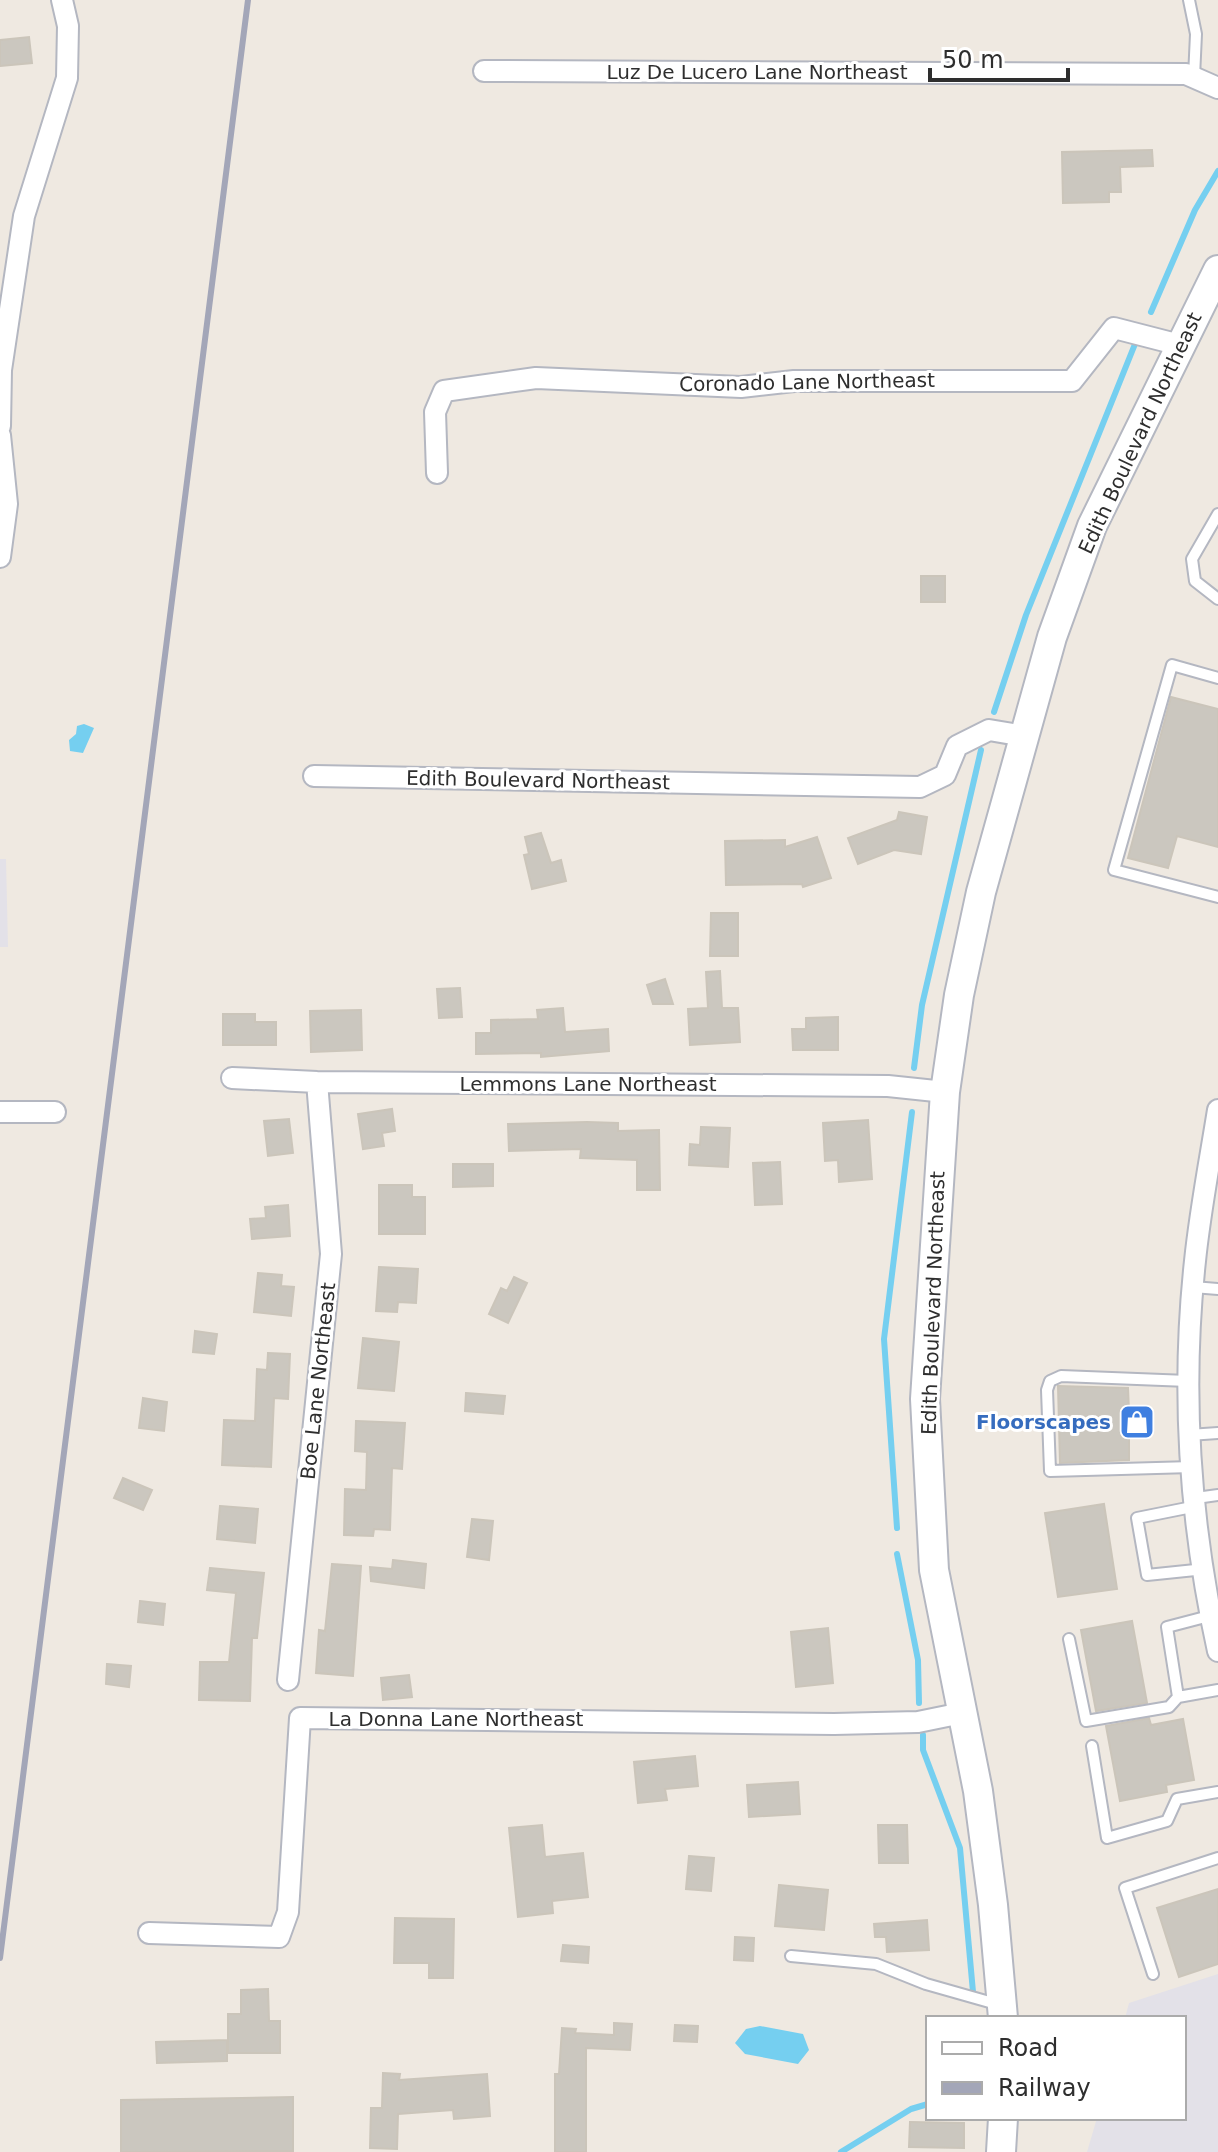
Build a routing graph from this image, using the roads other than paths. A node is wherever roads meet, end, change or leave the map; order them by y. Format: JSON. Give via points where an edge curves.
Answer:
{"nodes":[{"id":1,"x":62,"y":0,"type":"edge"},
{"id":2,"x":1189,"y":0,"type":"edge"},
{"id":3,"x":484,"y":71,"type":"dead end"},
{"id":4,"x":1194,"y":77,"type":"junction"},
{"id":5,"x":1218,"y":88,"type":"edge"},
{"id":6,"x":1218,"y":270,"type":"edge"},
{"id":7,"x":1180,"y":345,"type":"junction"},
{"id":8,"x":0,"y":426,"type":"edge"},
{"id":9,"x":0,"y":435,"type":"edge"},
{"id":10,"x":437,"y":473,"type":"dead end"},
{"id":11,"x":1218,"y":514,"type":"edge"},
{"id":12,"x":0,"y":557,"type":"edge"},
{"id":13,"x":1218,"y":599,"type":"edge"},
{"id":14,"x":1218,"y":678,"type":"edge"},
{"id":15,"x":1024,"y":736,"type":"junction"},
{"id":16,"x":314,"y":776,"type":"dead end"},
{"id":17,"x":1218,"y":897,"type":"edge"},
{"id":18,"x":232,"y":1078,"type":"dead end"},
{"id":19,"x":317,"y":1082,"type":"junction"},
{"id":20,"x":945,"y":1092,"type":"junction"},
{"id":21,"x":1218,"y":1110,"type":"edge"},
{"id":22,"x":0,"y":1112,"type":"edge"},
{"id":23,"x":55,"y":1112,"type":"dead end"},
{"id":24,"x":1211,"y":1209,"type":"edge"},
{"id":25,"x":1193,"y":1287,"type":"junction"},
{"id":26,"x":1218,"y":1289,"type":"edge"},
{"id":27,"x":1188,"y":1381,"type":"junction"},
{"id":28,"x":1218,"y":1433,"type":"edge"},
{"id":29,"x":1189,"y":1435,"type":"junction"},
{"id":30,"x":1192,"y":1467,"type":"junction"},
{"id":31,"x":1218,"y":1495,"type":"edge"},
{"id":32,"x":1196,"y":1502,"type":"junction"},
{"id":33,"x":1205,"y":1569,"type":"junction"},
{"id":34,"x":1214,"y":1614,"type":"edge"},
{"id":35,"x":1069,"y":1639,"type":"dead end"},
{"id":36,"x":1218,"y":1651,"type":"edge"},
{"id":37,"x":288,"y":1680,"type":"dead end"},
{"id":38,"x":1218,"y":1690,"type":"edge"},
{"id":39,"x":1178,"y":1697,"type":"junction"},
{"id":40,"x":962,"y":1713,"type":"junction"},
{"id":41,"x":1092,"y":1746,"type":"dead end"},
{"id":42,"x":1218,"y":1792,"type":"edge"},
{"id":43,"x":1218,"y":1858,"type":"edge"},
{"id":44,"x":149,"y":1933,"type":"dead end"},
{"id":45,"x":791,"y":1956,"type":"dead end"},
{"id":46,"x":1153,"y":1974,"type":"dead end"},
{"id":47,"x":1002,"y":2012,"type":"edge"},
{"id":48,"x":1003,"y":2120,"type":"edge"},
{"id":49,"x":1001,"y":2152,"type":"edge"}],
"edges":[{"from":1,"to":8,"type":"street","via":[[68,26],[67,78],[24,216],[1,370]]},
{"from":2,"to":4,"type":"lane","via":[[1196,34]]},
{"from":3,"to":4,"type":"street","name":"Luz De Lucero Lane Northeast"},
{"from":4,"to":5,"type":"street","name":"Luz De Lucero Lane Northeast"},
{"from":6,"to":7,"type":"street","name":"Edith Boulevard Northeast"},
{"from":7,"to":10,"type":"street","name":"Coronado Lane Northeast","via":[[1114,328],[1072,381],[794,381],[741,387],[536,378],[444,391],[435,412]]},
{"from":7,"to":15,"type":"street","name":"Edith Boulevard Northeast","via":[[1092,526]]},
{"from":9,"to":12,"type":"street","via":[[7,504]]},
{"from":11,"to":13,"type":"lane","via":[[1192,559],[1195,581]]},
{"from":14,"to":17,"type":"lane","via":[[1172,665],[1114,870]]},
{"from":15,"to":16,"type":"street","name":"Edith Boulevard Northeast","via":[[989,730],[957,746],[945,775],[920,787]]},
{"from":15,"to":20,"type":"street","name":"Edith Boulevard Northeast","via":[[981,892]]},
{"from":18,"to":19,"type":"street","name":"Lemmons Lane Northeast"},
{"from":19,"to":20,"type":"street","name":"Lemmons Lane Northeast","via":[[888,1086]]},
{"from":19,"to":37,"type":"street","name":"Boe Lane Northeast","via":[[331,1254]]},
{"from":20,"to":40,"type":"street","name":"Edith Boulevard Northeast","via":[[925,1399],[934,1570]]},
{"from":21,"to":24,"type":"street"},
{"from":22,"to":23,"type":"street"},
{"from":24,"to":25,"type":"street"},
{"from":25,"to":26,"type":"lane"},
{"from":25,"to":27,"type":"street"},
{"from":27,"to":29,"type":"street"},
{"from":27,"to":30,"type":"lane","via":[[1061,1376],[1050,1381],[1050,1471]]},
{"from":28,"to":29,"type":"lane"},
{"from":29,"to":30,"type":"street"},
{"from":30,"to":32,"type":"street"},
{"from":31,"to":32,"type":"lane"},
{"from":32,"to":33,"type":"street"},
{"from":32,"to":33,"type":"lane","via":[[1137,1518],[1147,1575]]},
{"from":33,"to":34,"type":"street"},
{"from":34,"to":36,"type":"street"},
{"from":34,"to":39,"type":"lane","via":[[1167,1627]]},
{"from":35,"to":39,"type":"lane","via":[[1086,1721],[1169,1707]]},
{"from":38,"to":39,"type":"lane"},
{"from":40,"to":44,"type":"street","name":"La Donna Lane Northeast","via":[[918,1722],[834,1724],[300,1718],[288,1912],[279,1937]]},
{"from":40,"to":47,"type":"street","name":"Edith Boulevard Northeast","via":[[978,1791]]},
{"from":41,"to":42,"type":"lane","via":[[1107,1838],[1167,1821],[1177,1799]]},
{"from":43,"to":46,"type":"lane","via":[[1125,1888]]},
{"from":45,"to":47,"type":"lane","via":[[876,1964]]},
{"from":48,"to":49,"type":"street"}]}
